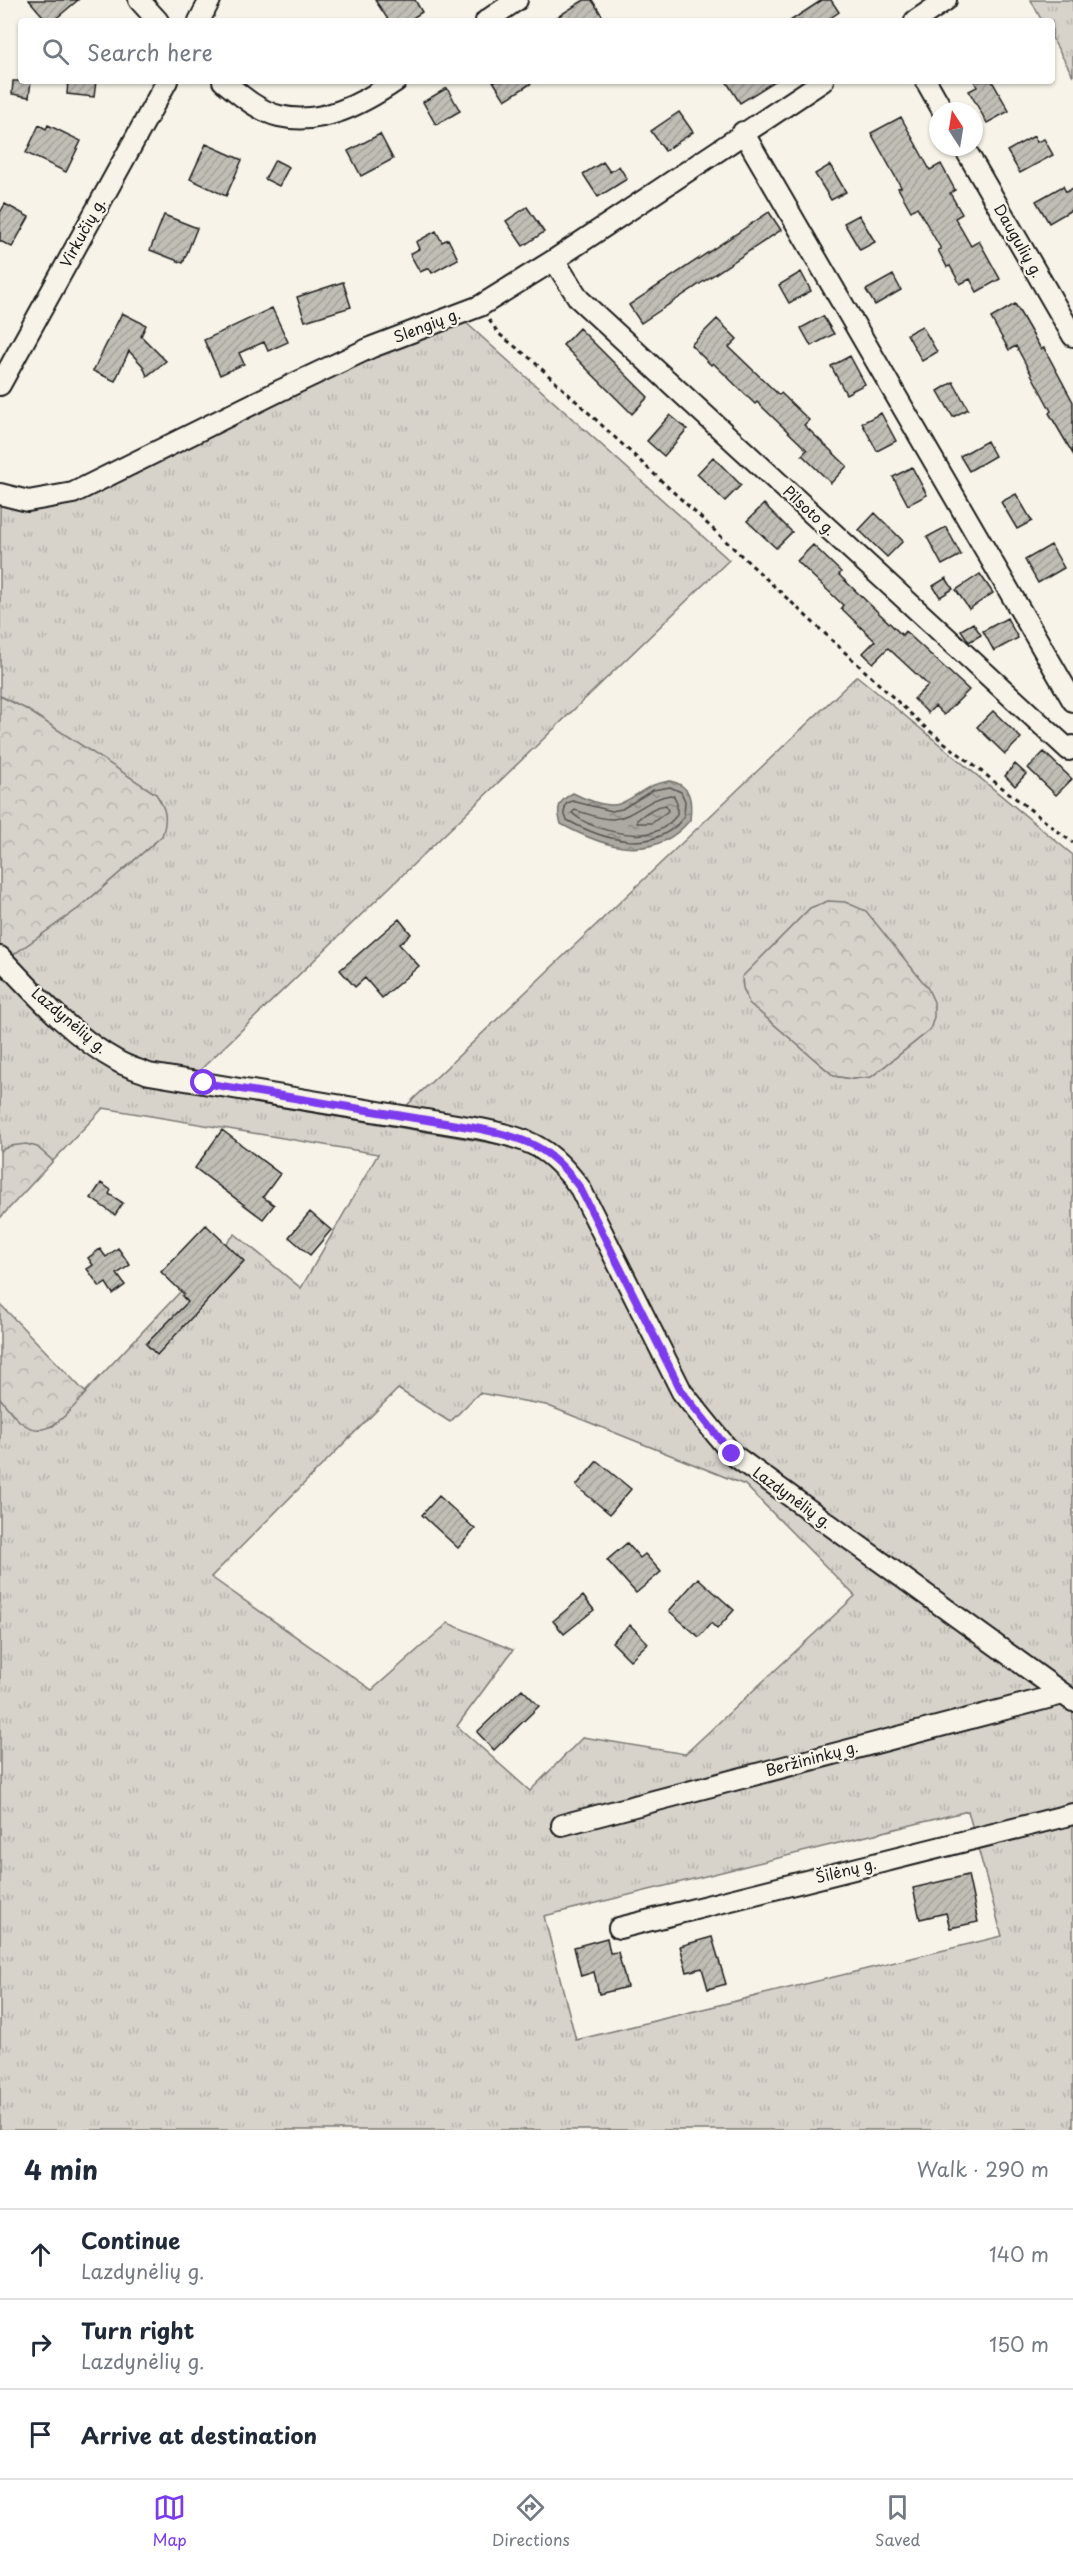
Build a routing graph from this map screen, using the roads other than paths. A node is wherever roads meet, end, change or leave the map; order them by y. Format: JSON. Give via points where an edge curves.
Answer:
{"nodes":[{"id":1,"x":139,"y":0,"type":"edge"},
{"id":2,"x":210,"y":0,"type":"edge"},
{"id":3,"x":517,"y":0,"type":"edge"},
{"id":4,"x":946,"y":0,"type":"edge"},
{"id":5,"x":155,"y":18,"type":"edge"},
{"id":6,"x":201,"y":18,"type":"edge"},
{"id":7,"x":490,"y":18,"type":"edge"},
{"id":8,"x":919,"y":18,"type":"edge"},
{"id":9,"x":165,"y":84,"type":"edge"},
{"id":10,"x":227,"y":84,"type":"edge"},
{"id":11,"x":392,"y":84,"type":"edge"},
{"id":12,"x":818,"y":84,"type":"edge"},
{"id":13,"x":928,"y":84,"type":"edge"},
{"id":14,"x":938,"y":102,"type":"edge"},
{"id":15,"x":743,"y":132,"type":"junction"},
{"id":16,"x":969,"y":156,"type":"edge"},
{"id":17,"x":554,"y":260,"type":"junction"},
{"id":18,"x":1073,"y":336,"type":"edge"},
{"id":19,"x":0,"y":386,"type":"edge"},
{"id":20,"x":0,"y":494,"type":"edge"},
{"id":21,"x":1073,"y":701,"type":"edge"},
{"id":22,"x":1073,"y":746,"type":"edge"},
{"id":23,"x":0,"y":957,"type":"edge"},
{"id":24,"x":1068,"y":1697,"type":"edge"},
{"id":25,"x":1073,"y":1814,"type":"edge"},
{"id":26,"x":562,"y":1825,"type":"dead end"},
{"id":27,"x":619,"y":1929,"type":"dead end"}],
"edges":[{"from":1,"to":5,"type":"street"},
{"from":2,"to":6,"type":"street"},
{"from":3,"to":7,"type":"street"},
{"from":4,"to":8,"type":"street"},
{"from":9,"to":19,"type":"street","name":"Virkučių g."},
{"from":10,"to":11,"type":"street","via":[[277,115],[303,119],[334,114]]},
{"from":12,"to":15,"type":"street","name":"Slengių g."},
{"from":13,"to":14,"type":"street"},
{"from":15,"to":17,"type":"street","name":"Slengių g."},
{"from":15,"to":21,"type":"street"},
{"from":16,"to":18,"type":"street","name":"Daugulių g."},
{"from":17,"to":20,"type":"street","name":"Slengių g.","via":[[480,306],[372,347],[73,493],[28,501]]},
{"from":17,"to":22,"type":"street","name":"Pilsoto g.","via":[[579,299],[1069,750]]},
{"from":23,"to":24,"type":"street","name":"Lazdynėlių g.","via":[[36,996],[85,1038],[119,1062],[149,1074],[481,1129],[518,1136],[542,1148],[580,1188],[682,1392],[732,1454]]},
{"from":24,"to":26,"type":"street","name":"Beržininkų g."},
{"from":25,"to":27,"type":"street","name":"Šilėnų g."}]}
